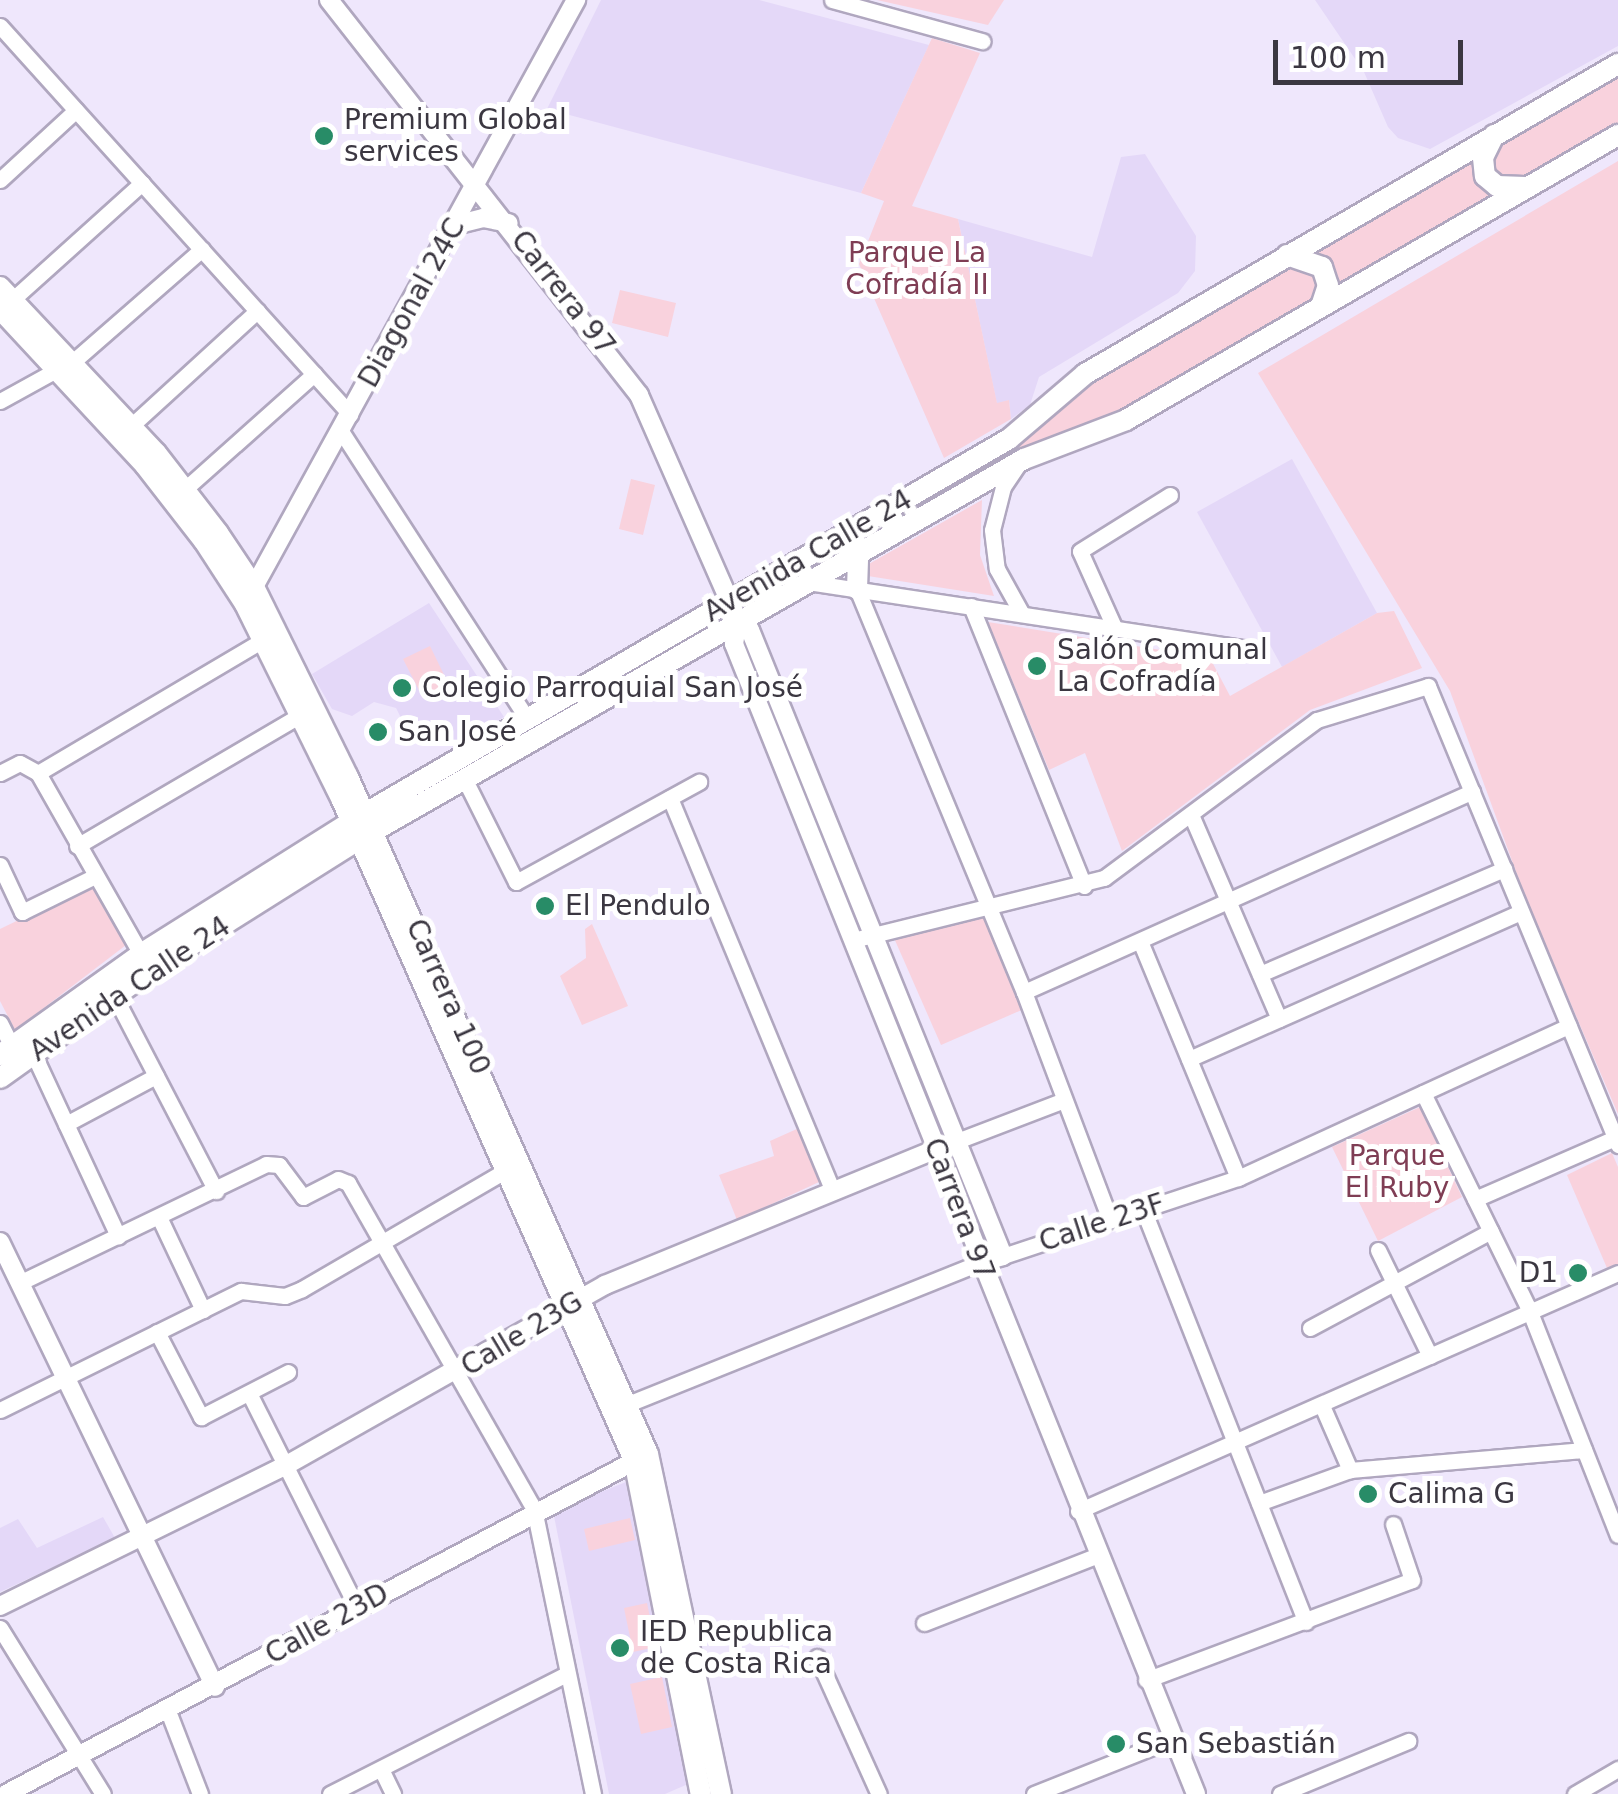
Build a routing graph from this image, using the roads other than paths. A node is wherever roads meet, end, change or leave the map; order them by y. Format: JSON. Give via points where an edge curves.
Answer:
{"nodes":[{"id":1,"x":329,"y":0,"type":"edge"},
{"id":2,"x":576,"y":0,"type":"edge"},
{"id":3,"x":832,"y":0,"type":"edge"},
{"id":4,"x":0,"y":26,"type":"edge"},
{"id":5,"x":982,"y":40,"type":"dead end"},
{"id":6,"x":1618,"y":64,"type":"edge"},
{"id":7,"x":76,"y":110,"type":"junction"},
{"id":8,"x":1494,"y":135,"type":"junction"},
{"id":9,"x":1618,"y":135,"type":"edge"},
{"id":10,"x":0,"y":180,"type":"edge"},
{"id":11,"x":142,"y":183,"type":"junction"},
{"id":12,"x":477,"y":184,"type":"junction"},
{"id":13,"x":1529,"y":187,"type":"junction"},
{"id":14,"x":509,"y":223,"type":"junction"},
{"id":15,"x":455,"y":225,"type":"junction"},
{"id":16,"x":202,"y":249,"type":"junction"},
{"id":17,"x":1288,"y":255,"type":"junction"},
{"id":18,"x":4,"y":299,"type":"edge"},
{"id":19,"x":1322,"y":306,"type":"junction"},
{"id":20,"x":257,"y":311,"type":"junction"},
{"id":21,"x":61,"y":363,"type":"junction"},
{"id":22,"x":314,"y":374,"type":"junction"},
{"id":23,"x":0,"y":401,"type":"edge"},
{"id":24,"x":346,"y":422,"type":"junction"},
{"id":25,"x":131,"y":426,"type":"junction"},
{"id":26,"x":1024,"y":459,"type":"junction"},
{"id":27,"x":185,"y":489,"type":"junction"},
{"id":28,"x":1170,"y":494,"type":"dead end"},
{"id":29,"x":858,"y":552,"type":"junction"},
{"id":30,"x":806,"y":582,"type":"junction"},
{"id":31,"x":857,"y":589,"type":"junction"},
{"id":32,"x":250,"y":595,"type":"junction"},
{"id":33,"x":970,"y":606,"type":"junction"},
{"id":34,"x":734,"y":611,"type":"junction"},
{"id":35,"x":1022,"y":614,"type":"junction"},
{"id":36,"x":1115,"y":629,"type":"junction"},
{"id":37,"x":263,"y":640,"type":"junction"},
{"id":38,"x":1248,"y":649,"type":"dead end"},
{"id":39,"x":300,"y":715,"type":"junction"},
{"id":40,"x":527,"y":719,"type":"junction"},
{"id":41,"x":32,"y":769,"type":"junction"},
{"id":42,"x":0,"y":772,"type":"edge"},
{"id":43,"x":466,"y":780,"type":"junction"},
{"id":44,"x":699,"y":782,"type":"dead end"},
{"id":45,"x":1472,"y":792,"type":"junction"},
{"id":46,"x":670,"y":798,"type":"junction"},
{"id":47,"x":1192,"y":816,"type":"junction"},
{"id":48,"x":362,"y":827,"type":"junction"},
{"id":49,"x":77,"y":846,"type":"junction"},
{"id":50,"x":0,"y":864,"type":"edge"},
{"id":51,"x":1504,"y":868,"type":"junction"},
{"id":52,"x":93,"y":877,"type":"junction"},
{"id":53,"x":1084,"y":886,"type":"junction"},
{"id":54,"x":1228,"y":901,"type":"junction"},
{"id":55,"x":986,"y":909,"type":"junction"},
{"id":56,"x":1522,"y":912,"type":"junction"},
{"id":57,"x":874,"y":936,"type":"junction"},
{"id":58,"x":852,"y":940,"type":"junction"},
{"id":59,"x":1140,"y":940,"type":"junction"},
{"id":60,"x":145,"y":962,"type":"junction"},
{"id":61,"x":1260,"y":974,"type":"junction"},
{"id":62,"x":1024,"y":992,"type":"junction"},
{"id":63,"x":115,"y":997,"type":"junction"},
{"id":64,"x":1279,"y":1019,"type":"junction"},
{"id":65,"x":0,"y":1023,"type":"edge"},
{"id":66,"x":1568,"y":1026,"type":"junction"},
{"id":67,"x":6,"y":1051,"type":"edge"},
{"id":68,"x":34,"y":1055,"type":"junction"},
{"id":69,"x":1189,"y":1059,"type":"junction"},
{"id":70,"x":156,"y":1076,"type":"junction"},
{"id":71,"x":0,"y":1078,"type":"edge"},
{"id":72,"x":1423,"y":1093,"type":"junction"},
{"id":73,"x":1062,"y":1102,"type":"junction"},
{"id":74,"x":66,"y":1124,"type":"junction"},
{"id":75,"x":957,"y":1141,"type":"junction"},
{"id":76,"x":1616,"y":1141,"type":"edge"},
{"id":77,"x":936,"y":1150,"type":"junction"},
{"id":78,"x":508,"y":1169,"type":"junction"},
{"id":79,"x":1238,"y":1178,"type":"junction"},
{"id":80,"x":216,"y":1190,"type":"junction"},
{"id":81,"x":832,"y":1192,"type":"junction"},
{"id":82,"x":1475,"y":1198,"type":"junction"},
{"id":83,"x":1143,"y":1209,"type":"junction"},
{"id":84,"x":159,"y":1217,"type":"junction"},
{"id":85,"x":1110,"y":1220,"type":"junction"},
{"id":86,"x":1490,"y":1230,"type":"junction"},
{"id":87,"x":118,"y":1236,"type":"junction"},
{"id":88,"x":381,"y":1240,"type":"junction"},
{"id":89,"x":1378,"y":1250,"type":"dead end"},
{"id":90,"x":2,"y":1251,"type":"edge"},
{"id":91,"x":1003,"y":1256,"type":"junction"},
{"id":92,"x":979,"y":1264,"type":"junction"},
{"id":93,"x":1618,"y":1273,"type":"edge"},
{"id":94,"x":19,"y":1283,"type":"junction"},
{"id":95,"x":1396,"y":1283,"type":"junction"},
{"id":96,"x":574,"y":1304,"type":"junction"},
{"id":97,"x":1528,"y":1308,"type":"junction"},
{"id":98,"x":203,"y":1310,"type":"junction"},
{"id":99,"x":1310,"y":1328,"type":"dead end"},
{"id":100,"x":157,"y":1332,"type":"junction"},
{"id":101,"x":1430,"y":1356,"type":"junction"},
{"id":102,"x":288,"y":1372,"type":"dead end"},
{"id":103,"x":456,"y":1374,"type":"junction"},
{"id":104,"x":63,"y":1378,"type":"junction"},
{"id":105,"x":250,"y":1393,"type":"junction"},
{"id":106,"x":628,"y":1404,"type":"junction"},
{"id":107,"x":1323,"y":1408,"type":"junction"},
{"id":108,"x":0,"y":1410,"type":"edge"},
{"id":109,"x":1236,"y":1445,"type":"junction"},
{"id":110,"x":1584,"y":1450,"type":"junction"},
{"id":111,"x":641,"y":1457,"type":"junction"},
{"id":112,"x":286,"y":1466,"type":"junction"},
{"id":113,"x":1350,"y":1470,"type":"junction"},
{"id":114,"x":1259,"y":1503,"type":"junction"},
{"id":115,"x":534,"y":1509,"type":"junction"},
{"id":116,"x":1078,"y":1511,"type":"junction"},
{"id":117,"x":1392,"y":1524,"type":"dead end"},
{"id":118,"x":140,"y":1535,"type":"junction"},
{"id":119,"x":1618,"y":1535,"type":"edge"},
{"id":120,"x":1096,"y":1556,"type":"junction"},
{"id":121,"x":0,"y":1606,"type":"edge"},
{"id":122,"x":357,"y":1608,"type":"junction"},
{"id":123,"x":1306,"y":1622,"type":"junction"},
{"id":124,"x":924,"y":1623,"type":"dead end"},
{"id":125,"x":0,"y":1628,"type":"edge"},
{"id":126,"x":817,"y":1658,"type":"dead end"},
{"id":127,"x":568,"y":1674,"type":"junction"},
{"id":128,"x":1146,"y":1680,"type":"junction"},
{"id":129,"x":214,"y":1686,"type":"junction"},
{"id":130,"x":168,"y":1711,"type":"junction"},
{"id":131,"x":1172,"y":1739,"type":"junction"},
{"id":132,"x":1408,"y":1741,"type":"dead end"},
{"id":133,"x":80,"y":1757,"type":"junction"},
{"id":134,"x":381,"y":1768,"type":"junction"},
{"id":135,"x":1618,"y":1769,"type":"edge"},
{"id":136,"x":704,"y":1793,"type":"edge"},
{"id":137,"x":6,"y":1794,"type":"edge"},
{"id":138,"x":102,"y":1794,"type":"edge"},
{"id":139,"x":200,"y":1794,"type":"edge"},
{"id":140,"x":330,"y":1794,"type":"edge"},
{"id":141,"x":393,"y":1794,"type":"edge"},
{"id":142,"x":593,"y":1794,"type":"edge"},
{"id":143,"x":879,"y":1794,"type":"edge"},
{"id":144,"x":1034,"y":1794,"type":"edge"},
{"id":145,"x":1196,"y":1794,"type":"edge"},
{"id":146,"x":1280,"y":1794,"type":"edge"},
{"id":147,"x":1575,"y":1794,"type":"edge"}],
"edges":[{"from":1,"to":12,"type":"street","name":"Carrera 97"},
{"from":2,"to":12,"type":"street","name":"Diagonal 24C"},
{"from":3,"to":5,"type":"street"},
{"from":4,"to":7,"type":"street"},
{"from":6,"to":8,"type":"main road","name":"Avenida Calle 24"},
{"from":7,"to":10,"type":"street"},
{"from":7,"to":11,"type":"street"},
{"from":8,"to":13,"type":"main road","via":[[1483,158],[1485,176],[1497,186]]},
{"from":8,"to":17,"type":"main road","name":"Avenida Calle 24"},
{"from":9,"to":13,"type":"main road","name":"Avenida Calle 24"},
{"from":11,"to":16,"type":"street"},
{"from":11,"to":18,"type":"street"},
{"from":12,"to":14,"type":"street","name":"Carrera 97"},
{"from":12,"to":15,"type":"street","name":"Diagonal 24C"},
{"from":13,"to":19,"type":"main road","name":"Avenida Calle 24"},
{"from":14,"to":15,"type":"street","via":[[482,218]]},
{"from":14,"to":34,"type":"street","name":"Carrera 97","via":[[639,394]]},
{"from":15,"to":24,"type":"street","name":"Diagonal 24C"},
{"from":16,"to":20,"type":"street"},
{"from":16,"to":21,"type":"street"},
{"from":17,"to":19,"type":"main road","via":[[1322,267],[1328,285]]},
{"from":17,"to":34,"type":"main road","name":"Avenida Calle 24","via":[[1085,374],[1008,439]]},
{"from":18,"to":21,"type":"main road","name":"Carrera 100"},
{"from":19,"to":26,"type":"main road","name":"Avenida Calle 24","via":[[1126,420]]},
{"from":20,"to":22,"type":"street"},
{"from":20,"to":25,"type":"street"},
{"from":21,"to":23,"type":"street"},
{"from":21,"to":25,"type":"main road","name":"Carrera 100"},
{"from":21,"to":32,"type":"main road","name":"Carrera 100"},
{"from":22,"to":24,"type":"street"},
{"from":22,"to":27,"type":"street"},
{"from":24,"to":32,"type":"street","name":"Diagonal 24C"},
{"from":24,"to":40,"type":"street"},
{"from":25,"to":27,"type":"main road","name":"Carrera 100"},
{"from":26,"to":29,"type":"main road","name":"Avenida Calle 24"},
{"from":26,"to":35,"type":"street","via":[[1003,487],[992,526],[997,568]]},
{"from":27,"to":32,"type":"main road","name":"Carrera 100"},
{"from":28,"to":36,"type":"street","via":[[1080,551]]},
{"from":29,"to":30,"type":"main road","name":"Avenida Calle 24"},
{"from":29,"to":31,"type":"main road"},
{"from":30,"to":31,"type":"street"},
{"from":30,"to":34,"type":"main road","name":"Avenida Calle 24"},
{"from":31,"to":33,"type":"street"},
{"from":31,"to":55,"type":"street"},
{"from":32,"to":37,"type":"main road","name":"Carrera 100"},
{"from":32,"to":48,"type":"main road","name":"Carrera 100"},
{"from":33,"to":35,"type":"street"},
{"from":33,"to":53,"type":"street"},
{"from":34,"to":40,"type":"main road","name":"Avenida Calle 24"},
{"from":34,"to":43,"type":"main road","name":"Avenida Calle 24"},
{"from":34,"to":57,"type":"street","name":"Carrera 97","via":[[752,634]]},
{"from":34,"to":58,"type":"street","name":"Carrera 97","via":[[734,644]]},
{"from":35,"to":36,"type":"street"},
{"from":36,"to":38,"type":"street"},
{"from":37,"to":39,"type":"main road","name":"Carrera 100"},
{"from":37,"to":41,"type":"street"},
{"from":39,"to":48,"type":"main road","name":"Carrera 100"},
{"from":39,"to":49,"type":"street"},
{"from":40,"to":48,"type":"main road","name":"Avenida Calle 24"},
{"from":41,"to":42,"type":"street"},
{"from":41,"to":49,"type":"street"},
{"from":43,"to":46,"type":"street","via":[[516,882]]},
{"from":43,"to":48,"type":"main road","name":"Avenida Calle 24"},
{"from":44,"to":46,"type":"street"},
{"from":45,"to":47,"type":"street","via":[[1428,686],[1316,720]]},
{"from":45,"to":51,"type":"street"},
{"from":45,"to":54,"type":"street"},
{"from":46,"to":81,"type":"street"},
{"from":47,"to":53,"type":"street"},
{"from":47,"to":54,"type":"street"},
{"from":48,"to":60,"type":"main road","name":"Avenida Calle 24"},
{"from":48,"to":78,"type":"main road","name":"Carrera 100"},
{"from":48,"to":96,"type":"main road","name":"Carrera 100"},
{"from":49,"to":52,"type":"street"},
{"from":50,"to":52,"type":"street","via":[[22,912]]},
{"from":51,"to":56,"type":"street"},
{"from":51,"to":61,"type":"street"},
{"from":52,"to":60,"type":"street"},
{"from":53,"to":55,"type":"street"},
{"from":54,"to":59,"type":"street"},
{"from":54,"to":61,"type":"street"},
{"from":55,"to":57,"type":"street"},
{"from":55,"to":62,"type":"street"},
{"from":56,"to":64,"type":"street"},
{"from":56,"to":66,"type":"street"},
{"from":57,"to":58,"type":"street"},
{"from":57,"to":75,"type":"street","name":"Carrera 97"},
{"from":58,"to":77,"type":"street","name":"Carrera 97"},
{"from":59,"to":62,"type":"street"},
{"from":59,"to":69,"type":"street"},
{"from":60,"to":63,"type":"main road","name":"Avenida Calle 24"},
{"from":60,"to":67,"type":"main road","name":"Avenida Calle 24"},
{"from":61,"to":64,"type":"street"},
{"from":62,"to":73,"type":"street"},
{"from":63,"to":68,"type":"main road","name":"Avenida Calle 24"},
{"from":63,"to":70,"type":"street"},
{"from":64,"to":69,"type":"street"},
{"from":65,"to":67,"type":"street"},
{"from":66,"to":72,"type":"street","name":"Calle 23F"},
{"from":66,"to":76,"type":"street"},
{"from":68,"to":71,"type":"main road","name":"Avenida Calle 24"},
{"from":68,"to":74,"type":"street"},
{"from":69,"to":79,"type":"street"},
{"from":70,"to":74,"type":"street"},
{"from":70,"to":80,"type":"street"},
{"from":72,"to":79,"type":"street","name":"Calle 23F"},
{"from":72,"to":82,"type":"street"},
{"from":73,"to":75,"type":"street","name":"Calle 23G"},
{"from":73,"to":85,"type":"street"},
{"from":74,"to":87,"type":"street"},
{"from":75,"to":77,"type":"street","name":"Calle 23G"},
{"from":75,"to":91,"type":"street","name":"Carrera 97"},
{"from":76,"to":82,"type":"street"},
{"from":77,"to":81,"type":"street","name":"Calle 23G"},
{"from":77,"to":92,"type":"street","name":"Carrera 97"},
{"from":78,"to":88,"type":"street"},
{"from":78,"to":96,"type":"main road","name":"Carrera 100"},
{"from":79,"to":83,"type":"street","name":"Calle 23F"},
{"from":80,"to":84,"type":"street"},
{"from":80,"to":88,"type":"street","via":[[272,1163],[303,1197],[343,1179]]},
{"from":81,"to":96,"type":"street","name":"Calle 23G"},
{"from":82,"to":86,"type":"street"},
{"from":83,"to":85,"type":"street","name":"Calle 23F"},
{"from":83,"to":109,"type":"street"},
{"from":84,"to":87,"type":"street"},
{"from":84,"to":98,"type":"street"},
{"from":85,"to":91,"type":"street","name":"Calle 23F"},
{"from":86,"to":95,"type":"street"},
{"from":86,"to":97,"type":"street"},
{"from":87,"to":94,"type":"street"},
{"from":88,"to":98,"type":"street","via":[[285,1296],[241,1291]]},
{"from":88,"to":103,"type":"street"},
{"from":89,"to":95,"type":"street"},
{"from":90,"to":94,"type":"street"},
{"from":91,"to":92,"type":"street","name":"Calle 23F"},
{"from":92,"to":106,"type":"street","name":"Calle 23F"},
{"from":92,"to":116,"type":"street","name":"Carrera 97"},
{"from":93,"to":97,"type":"street"},
{"from":94,"to":104,"type":"street"},
{"from":95,"to":99,"type":"street"},
{"from":95,"to":101,"type":"street"},
{"from":96,"to":103,"type":"street","name":"Calle 23G"},
{"from":96,"to":106,"type":"main road","name":"Carrera 100"},
{"from":96,"to":111,"type":"main road","name":"Carrera 100"},
{"from":97,"to":101,"type":"street"},
{"from":97,"to":110,"type":"street"},
{"from":98,"to":100,"type":"street"},
{"from":100,"to":104,"type":"street"},
{"from":100,"to":105,"type":"street","via":[[204,1418]]},
{"from":101,"to":107,"type":"street"},
{"from":102,"to":105,"type":"street"},
{"from":103,"to":112,"type":"street","name":"Calle 23G"},
{"from":103,"to":115,"type":"street"},
{"from":104,"to":108,"type":"street"},
{"from":104,"to":118,"type":"street"},
{"from":105,"to":112,"type":"street"},
{"from":106,"to":111,"type":"main road","name":"Carrera 100"},
{"from":107,"to":109,"type":"street"},
{"from":107,"to":113,"type":"street"},
{"from":109,"to":114,"type":"street"},
{"from":109,"to":116,"type":"street"},
{"from":110,"to":113,"type":"street"},
{"from":110,"to":119,"type":"street"},
{"from":111,"to":115,"type":"street","name":"Calle 23D"},
{"from":111,"to":136,"type":"main road","name":"Carrera 100"},
{"from":112,"to":118,"type":"street","name":"Calle 23G"},
{"from":112,"to":122,"type":"street"},
{"from":113,"to":114,"type":"street"},
{"from":114,"to":123,"type":"street"},
{"from":115,"to":122,"type":"street","name":"Calle 23D"},
{"from":115,"to":127,"type":"street"},
{"from":116,"to":120,"type":"street","name":"Carrera 97"},
{"from":117,"to":123,"type":"street","via":[[1412,1580]]},
{"from":118,"to":121,"type":"street","name":"Calle 23G"},
{"from":118,"to":129,"type":"street"},
{"from":120,"to":124,"type":"street"},
{"from":120,"to":128,"type":"street","name":"Carrera 97"},
{"from":122,"to":129,"type":"street","name":"Calle 23D"},
{"from":123,"to":128,"type":"street"},
{"from":125,"to":133,"type":"street"},
{"from":126,"to":143,"type":"street"},
{"from":127,"to":134,"type":"street"},
{"from":127,"to":142,"type":"street"},
{"from":128,"to":131,"type":"street","name":"Carrera 97"},
{"from":129,"to":130,"type":"street","name":"Calle 23D"},
{"from":130,"to":133,"type":"street","name":"Calle 23D"},
{"from":130,"to":139,"type":"street"},
{"from":131,"to":144,"type":"street"},
{"from":131,"to":145,"type":"street","name":"Carrera 97"},
{"from":132,"to":146,"type":"street"},
{"from":133,"to":137,"type":"street","name":"Calle 23D"},
{"from":133,"to":138,"type":"street"},
{"from":134,"to":140,"type":"street"},
{"from":134,"to":141,"type":"street"},
{"from":135,"to":147,"type":"street"}]}
